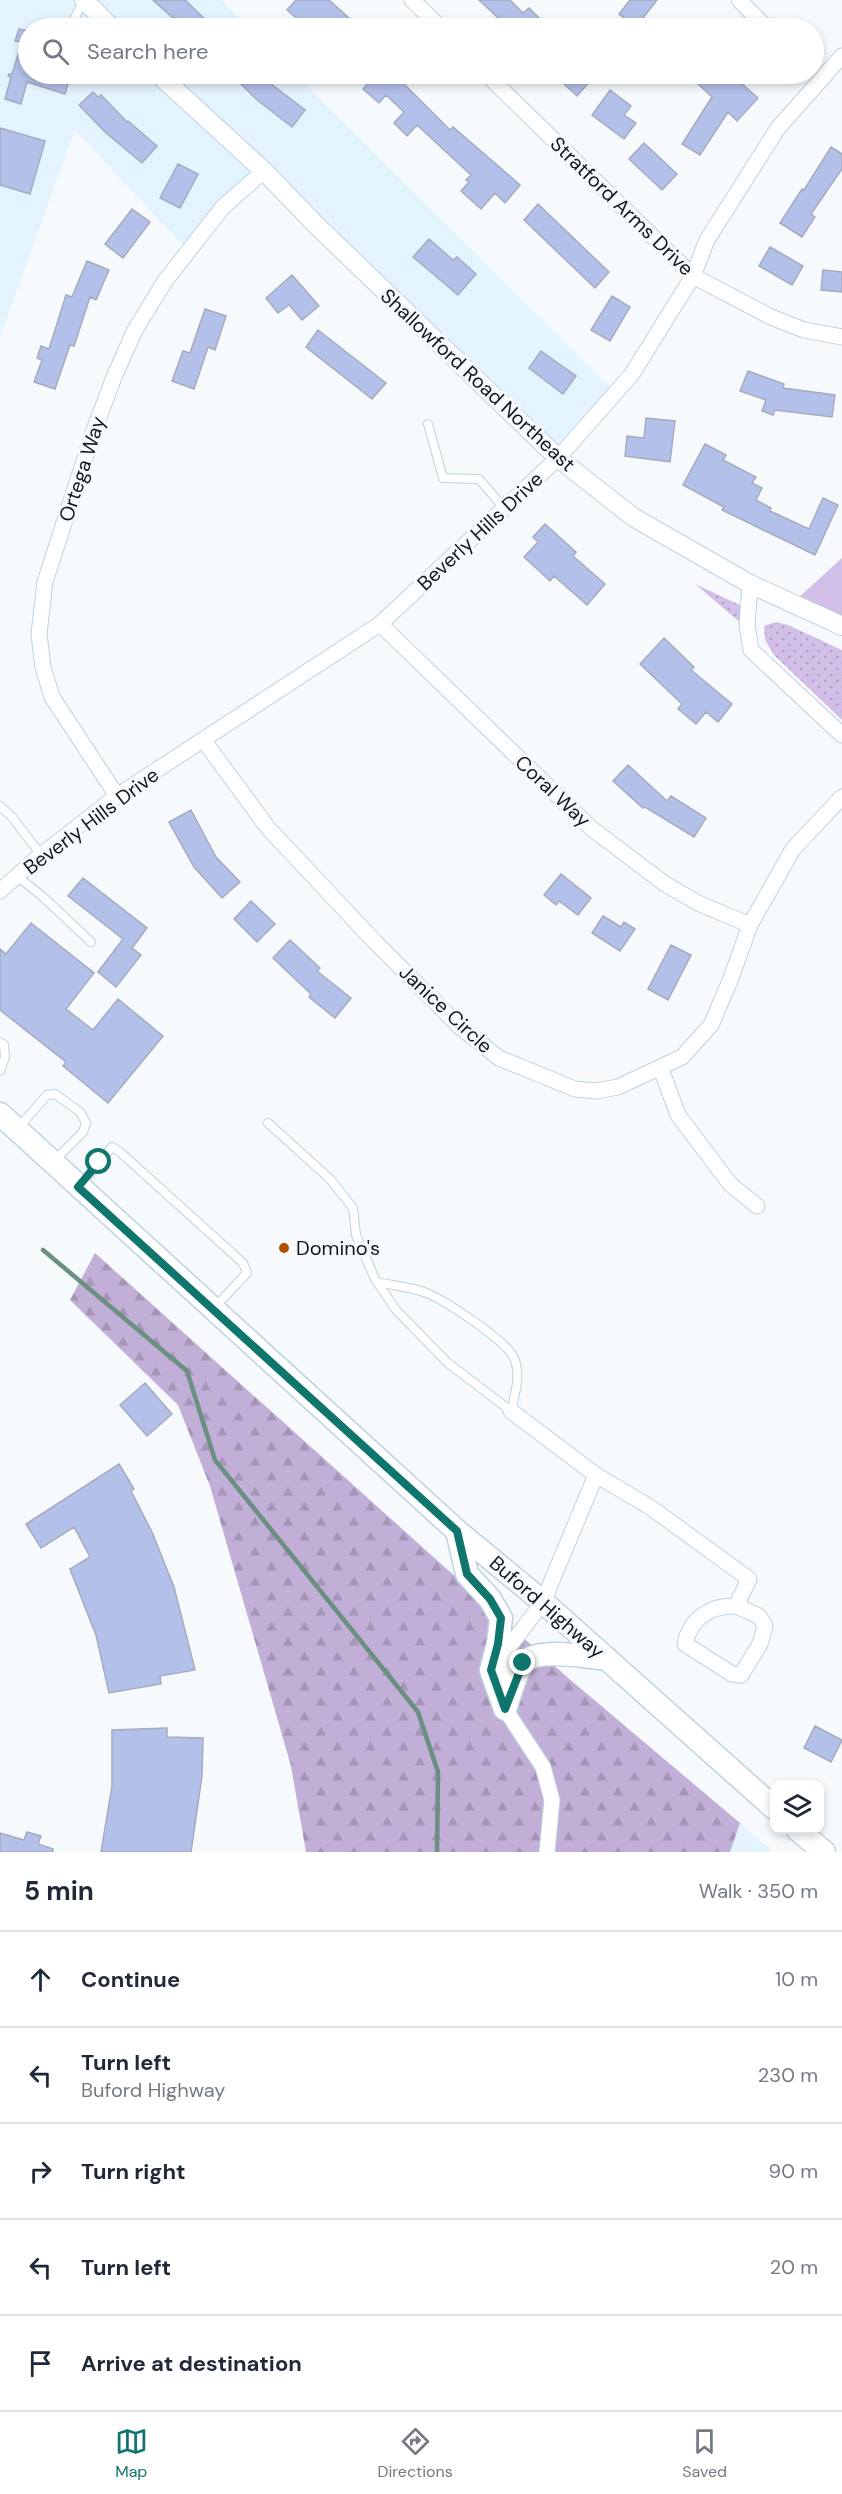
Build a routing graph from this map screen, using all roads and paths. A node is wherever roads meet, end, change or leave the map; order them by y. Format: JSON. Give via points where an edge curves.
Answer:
{"nodes":[{"id":1,"x":84,"y":0,"type":"edge"},
{"id":2,"x":412,"y":0,"type":"edge"},
{"id":3,"x":739,"y":0,"type":"edge"},
{"id":4,"x":75,"y":18,"type":"edge"},
{"id":5,"x":102,"y":18,"type":"edge"},
{"id":6,"x":431,"y":18,"type":"edge"},
{"id":7,"x":756,"y":18,"type":"edge"},
{"id":8,"x":842,"y":56,"type":"edge"},
{"id":9,"x":824,"y":70,"type":"edge"},
{"id":10,"x":169,"y":84,"type":"edge"},
{"id":11,"x":496,"y":84,"type":"edge"},
{"id":12,"x":810,"y":84,"type":"edge"},
{"id":13,"x":264,"y":171,"type":"junction"},
{"id":14,"x":693,"y":276,"type":"junction"},
{"id":15,"x":842,"y":337,"type":"edge"},
{"id":16,"x":428,"y":424,"type":"dead end"},
{"id":17,"x":558,"y":458,"type":"junction"},
{"id":18,"x":504,"y":508,"type":"junction"},
{"id":19,"x":750,"y":584,"type":"junction"},
{"id":20,"x":380,"y":624,"type":"junction"},
{"id":21,"x":842,"y":626,"type":"edge"},
{"id":22,"x":842,"y":735,"type":"edge"},
{"id":23,"x":204,"y":741,"type":"junction"},
{"id":24,"x":117,"y":796,"type":"junction"},
{"id":25,"x":842,"y":797,"type":"edge"},
{"id":26,"x":0,"y":806,"type":"edge"},
{"id":27,"x":41,"y":855,"type":"junction"},
{"id":28,"x":17,"y":876,"type":"junction"},
{"id":29,"x":0,"y":891,"type":"edge"},
{"id":30,"x":750,"y":925,"type":"junction"},
{"id":31,"x":91,"y":942,"type":"dead end"},
{"id":32,"x":0,"y":1042,"type":"edge"},
{"id":33,"x":661,"y":1069,"type":"junction"},
{"id":34,"x":0,"y":1071,"type":"edge"},
{"id":35,"x":0,"y":1114,"type":"edge"},
{"id":36,"x":268,"y":1123,"type":"dead end"},
{"id":37,"x":16,"y":1130,"type":"junction"},
{"id":38,"x":52,"y":1164,"type":"junction"},
{"id":39,"x":78,"y":1187,"type":"junction"},
{"id":40,"x":757,"y":1206,"type":"dead end"},
{"id":41,"x":377,"y":1282,"type":"junction"},
{"id":42,"x":213,"y":1310,"type":"junction"},
{"id":43,"x":511,"y":1411,"type":"junction"},
{"id":44,"x":596,"y":1475,"type":"junction"},
{"id":45,"x":457,"y":1531,"type":"junction"},
{"id":46,"x":543,"y":1602,"type":"junction"},
{"id":47,"x":736,"y":1606,"type":"junction"},
{"id":48,"x":607,"y":1659,"type":"junction"},
{"id":49,"x":505,"y":1709,"type":"junction"},
{"id":50,"x":770,"y":1804,"type":"edge"},
{"id":51,"x":803,"y":1834,"type":"edge"},
{"id":52,"x":547,"y":1852,"type":"edge"},
{"id":53,"x":824,"y":1852,"type":"edge"}],
"edges":[{"from":1,"to":4,"type":"lane"},
{"from":1,"to":5,"type":"street"},
{"from":2,"to":6,"type":"street"},
{"from":3,"to":7,"type":"street"},
{"from":8,"to":9,"type":"street","name":"Beverly Hills Drive"},
{"from":10,"to":13,"type":"street","name":"Shallowford Road Northeast"},
{"from":11,"to":14,"type":"street","name":"Stratford Arms Drive"},
{"from":12,"to":14,"type":"street","name":"Beverly Hills Drive","via":[[707,240]]},
{"from":13,"to":17,"type":"street","name":"Shallowford Road Northeast"},
{"from":13,"to":24,"type":"street","name":"Ortega Way","via":[[223,207],[165,281],[135,330],[93,433],[45,582],[39,634],[51,697]]},
{"from":14,"to":15,"type":"street","name":"Stratford Arms Drive","via":[[771,317],[804,330]]},
{"from":14,"to":17,"type":"street","name":"Beverly Hills Drive","via":[[632,374]]},
{"from":16,"to":18,"type":"lane","via":[[443,478],[479,479]]},
{"from":17,"to":18,"type":"street","name":"Beverly Hills Drive"},
{"from":17,"to":19,"type":"street","name":"Shallowford Road Northeast","via":[[633,518]]},
{"from":18,"to":20,"type":"street","name":"Beverly Hills Drive"},
{"from":19,"to":21,"type":"street","name":"Shallowford Road Northeast"},
{"from":19,"to":22,"type":"street","via":[[747,625],[751,650]]},
{"from":20,"to":23,"type":"street","name":"Beverly Hills Drive"},
{"from":20,"to":30,"type":"street","name":"Coral Way","via":[[591,828],[665,884]]},
{"from":23,"to":24,"type":"street","name":"Beverly Hills Drive"},
{"from":23,"to":33,"type":"street","name":"Janice Circle","via":[[268,828],[459,1026],[499,1058],[575,1089],[597,1091],[618,1087]]},
{"from":24,"to":27,"type":"street","name":"Beverly Hills Drive"},
{"from":25,"to":30,"type":"street","name":"Janice Circle","via":[[793,849]]},
{"from":26,"to":27,"type":"lane"},
{"from":27,"to":28,"type":"street","name":"Beverly Hills Drive"},
{"from":28,"to":29,"type":"street","name":"Beverly Hills Drive"},
{"from":28,"to":31,"type":"lane"},
{"from":30,"to":33,"type":"street","name":"Janice Circle","via":[[711,1025],[682,1057]]},
{"from":32,"to":34,"type":"lane","via":[[5,1057]]},
{"from":33,"to":40,"type":"street","via":[[678,1115],[730,1184]]},
{"from":35,"to":37,"type":"main road","name":"Buford Highway"},
{"from":36,"to":41,"type":"lane","via":[[330,1179],[353,1208],[356,1235]]},
{"from":37,"to":38,"type":"main road","name":"Buford Highway"},
{"from":37,"to":38,"type":"lane","via":[[47,1095],[55,1094],[80,1112],[86,1123],[83,1132]]},
{"from":38,"to":39,"type":"main road","name":"Buford Highway"},
{"from":39,"to":42,"type":"main road","name":"Buford Highway"},
{"from":39,"to":42,"type":"lane","via":[[112,1147],[243,1263],[247,1273]]},
{"from":41,"to":43,"type":"lane","via":[[396,1310],[448,1363]]},
{"from":41,"to":43,"type":"lane","via":[[430,1294],[497,1340],[513,1357],[518,1381]]},
{"from":42,"to":45,"type":"main road","name":"Buford Highway"},
{"from":43,"to":44,"type":"street"},
{"from":44,"to":46,"type":"street"},
{"from":44,"to":47,"type":"street","via":[[650,1507],[749,1579]]},
{"from":45,"to":46,"type":"main road","name":"Buford Highway"},
{"from":45,"to":49,"type":"main road","via":[[467,1574],[501,1618],[491,1670]]},
{"from":46,"to":48,"type":"main road","name":"Buford Highway"},
{"from":46,"to":49,"type":"street","via":[[508,1647]]},
{"from":47,"to":47,"type":"street","via":[[719,1605],[705,1613],[688,1631],[685,1644],[732,1674],[741,1675],[760,1644],[765,1626],[759,1616]]},
{"from":48,"to":49,"type":"main road","via":[[537,1655],[523,1663]]},
{"from":48,"to":50,"type":"main road","name":"Buford Highway"},
{"from":49,"to":52,"type":"street","via":[[543,1767],[552,1800]]},
{"from":51,"to":53,"type":"main road"}]}
